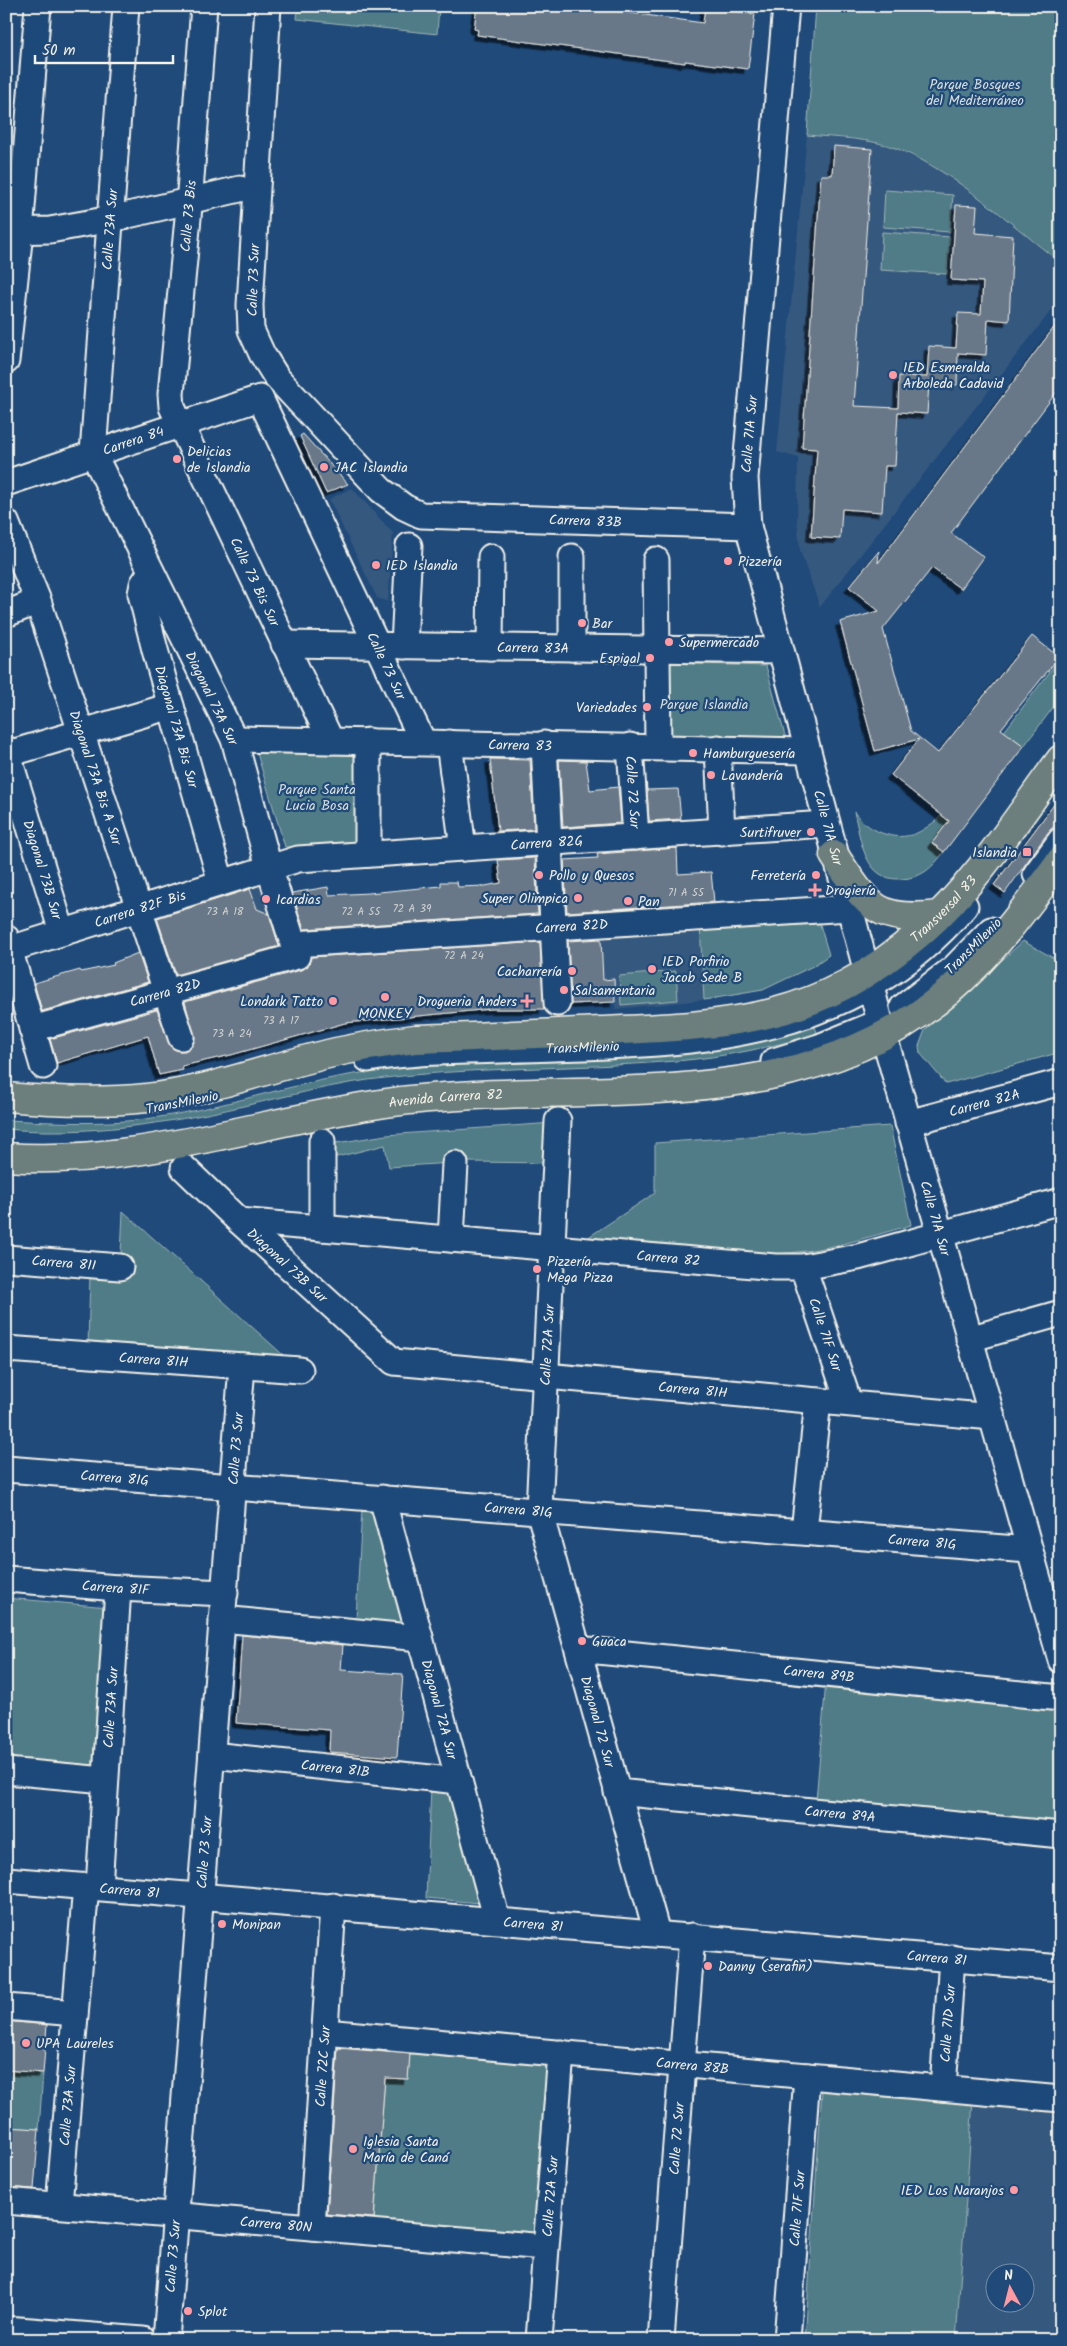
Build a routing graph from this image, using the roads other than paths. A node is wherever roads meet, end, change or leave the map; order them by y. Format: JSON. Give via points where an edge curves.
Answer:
{"nodes":[{"id":1,"x":38,"y":6,"type":"edge"},
{"id":2,"x":126,"y":6,"type":"edge"},
{"id":3,"x":204,"y":6,"type":"edge"},
{"id":4,"x":268,"y":6,"type":"edge"},
{"id":5,"x":786,"y":6,"type":"edge"},
{"id":6,"x":240,"y":189,"type":"dead end"},
{"id":7,"x":190,"y":201,"type":"junction"},
{"id":8,"x":111,"y":218,"type":"junction"},
{"id":9,"x":13,"y":232,"type":"edge"},
{"id":10,"x":6,"y":362,"type":"edge"},
{"id":11,"x":260,"y":398,"type":"joint"},
{"id":12,"x":179,"y":425,"type":"junction"},
{"id":13,"x":93,"y":453,"type":"junction"},
{"id":14,"x":6,"y":483,"type":"edge"},
{"id":15,"x":421,"y":515,"type":"joint"},
{"id":16,"x":6,"y":522,"type":"edge"},
{"id":17,"x":748,"y":526,"type":"junction"},
{"id":18,"x":409,"y":546,"type":"dead end"},
{"id":19,"x":491,"y":557,"type":"dead end"},
{"id":20,"x":572,"y":557,"type":"dead end"},
{"id":21,"x":656,"y":560,"type":"dead end"},
{"id":22,"x":152,"y":572,"type":"junction"},
{"id":23,"x":38,"y":601,"type":"junction"},
{"id":24,"x":6,"y":614,"type":"edge"},
{"id":25,"x":284,"y":644,"type":"junction"},
{"id":26,"x":378,"y":645,"type":"junction"},
{"id":27,"x":404,"y":646,"type":"junction"},
{"id":28,"x":490,"y":647,"type":"junction"},
{"id":29,"x":572,"y":648,"type":"junction"},
{"id":30,"x":658,"y":649,"type":"junction"},
{"id":31,"x":780,"y":651,"type":"junction"},
{"id":32,"x":171,"y":706,"type":"junction"},
{"id":33,"x":82,"y":734,"type":"junction"},
{"id":34,"x":234,"y":739,"type":"junction"},
{"id":35,"x":331,"y":741,"type":"junction"},
{"id":36,"x":368,"y":741,"type":"junction"},
{"id":37,"x":423,"y":742,"type":"junction"},
{"id":38,"x":449,"y":743,"type":"junction"},
{"id":39,"x":544,"y":744,"type":"junction"},
{"id":40,"x":630,"y":746,"type":"junction"},
{"id":41,"x":658,"y":747,"type":"junction"},
{"id":42,"x":718,"y":748,"type":"junction"},
{"id":43,"x":807,"y":751,"type":"junction"},
{"id":44,"x":7,"y":752,"type":"edge"},
{"id":45,"x":1061,"y":759,"type":"edge"},
{"id":46,"x":1061,"y":779,"type":"edge"},
{"id":47,"x":826,"y":824,"type":"junction"},
{"id":48,"x":722,"y":832,"type":"junction"},
{"id":49,"x":636,"y":837,"type":"junction"},
{"id":50,"x":1061,"y":840,"type":"edge"},
{"id":51,"x":549,"y":843,"type":"junction"},
{"id":52,"x":463,"y":848,"type":"junction"},
{"id":53,"x":368,"y":854,"type":"junction"},
{"id":54,"x":834,"y":855,"type":"junction"},
{"id":55,"x":1061,"y":860,"type":"edge"},
{"id":56,"x":269,"y":867,"type":"junction"},
{"id":57,"x":221,"y":882,"type":"junction"},
{"id":58,"x":139,"y":908,"type":"junction"},
{"id":59,"x":849,"y":908,"type":"junction"},
{"id":60,"x":939,"y":915,"type":"junction"},
{"id":61,"x":553,"y":927,"type":"junction"},
{"id":62,"x":62,"y":932,"type":"junction"},
{"id":63,"x":8,"y":943,"type":"edge"},
{"id":64,"x":296,"y":950,"type":"junction"},
{"id":65,"x":868,"y":979,"type":"junction"},
{"id":66,"x":14,"y":991,"type":"edge"},
{"id":67,"x":166,"y":992,"type":"junction"},
{"id":68,"x":557,"y":1004,"type":"dead end"},
{"id":69,"x":32,"y":1029,"type":"junction"},
{"id":70,"x":882,"y":1029,"type":"junction"},
{"id":71,"x":181,"y":1037,"type":"dead end"},
{"id":72,"x":43,"y":1066,"type":"dead end"},
{"id":73,"x":1061,"y":1082,"type":"edge"},
{"id":74,"x":6,"y":1097,"type":"edge"},
{"id":75,"x":6,"y":1108,"type":"edge"},
{"id":76,"x":558,"y":1121,"type":"dead end"},
{"id":77,"x":908,"y":1123,"type":"junction"},
{"id":78,"x":322,"y":1141,"type":"dead end"},
{"id":79,"x":6,"y":1145,"type":"edge"},
{"id":80,"x":6,"y":1157,"type":"edge"},
{"id":81,"x":455,"y":1164,"type":"dead end"},
{"id":82,"x":184,"y":1168,"type":"dead end"},
{"id":83,"x":1061,"y":1201,"type":"edge"},
{"id":84,"x":239,"y":1221,"type":"junction"},
{"id":85,"x":322,"y":1228,"type":"junction"},
{"id":86,"x":940,"y":1234,"type":"junction"},
{"id":87,"x":451,"y":1239,"type":"junction"},
{"id":88,"x":552,"y":1248,"type":"junction"},
{"id":89,"x":6,"y":1258,"type":"edge"},
{"id":90,"x":120,"y":1267,"type":"dead end"},
{"id":91,"x":803,"y":1267,"type":"junction"},
{"id":92,"x":1061,"y":1313,"type":"edge"},
{"id":93,"x":969,"y":1339,"type":"junction"},
{"id":94,"x":6,"y":1349,"type":"edge"},
{"id":95,"x":394,"y":1362,"type":"joint"},
{"id":96,"x":242,"y":1366,"type":"junction"},
{"id":97,"x":300,"y":1370,"type":"dead end"},
{"id":98,"x":546,"y":1376,"type":"junction"},
{"id":99,"x":818,"y":1400,"type":"junction"},
{"id":100,"x":848,"y":1403,"type":"junction"},
{"id":101,"x":992,"y":1417,"type":"junction"},
{"id":102,"x":6,"y":1468,"type":"edge"},
{"id":103,"x":233,"y":1486,"type":"junction"},
{"id":104,"x":382,"y":1498,"type":"junction"},
{"id":105,"x":539,"y":1510,"type":"junction"},
{"id":106,"x":804,"y":1531,"type":"junction"},
{"id":107,"x":1030,"y":1550,"type":"junction"},
{"id":108,"x":6,"y":1579,"type":"edge"},
{"id":109,"x":118,"y":1588,"type":"junction"},
{"id":110,"x":225,"y":1593,"type":"junction"},
{"id":111,"x":222,"y":1619,"type":"junction"},
{"id":112,"x":420,"y":1638,"type":"junction"},
{"id":113,"x":578,"y":1649,"type":"junction"},
{"id":114,"x":1061,"y":1660,"type":"edge"},
{"id":115,"x":1061,"y":1698,"type":"edge"},
{"id":116,"x":212,"y":1755,"type":"junction"},
{"id":117,"x":6,"y":1771,"type":"edge"},
{"id":118,"x":105,"y":1780,"type":"junction"},
{"id":119,"x":459,"y":1781,"type":"junction"},
{"id":120,"x":618,"y":1792,"type":"junction"},
{"id":121,"x":1061,"y":1835,"type":"edge"},
{"id":122,"x":6,"y":1880,"type":"edge"},
{"id":123,"x":92,"y":1886,"type":"junction"},
{"id":124,"x":201,"y":1895,"type":"junction"},
{"id":125,"x":333,"y":1906,"type":"junction"},
{"id":126,"x":497,"y":1920,"type":"junction"},
{"id":127,"x":657,"y":1933,"type":"junction"},
{"id":128,"x":692,"y":1936,"type":"junction"},
{"id":129,"x":952,"y":1958,"type":"junction"},
{"id":130,"x":1061,"y":1968,"type":"edge"},
{"id":131,"x":6,"y":2007,"type":"edge"},
{"id":132,"x":75,"y":2013,"type":"junction"},
{"id":133,"x":324,"y":2032,"type":"junction"},
{"id":134,"x":561,"y":2053,"type":"junction"},
{"id":135,"x":682,"y":2064,"type":"junction"},
{"id":136,"x":807,"y":2076,"type":"junction"},
{"id":137,"x":943,"y":2088,"type":"junction"},
{"id":138,"x":1061,"y":2099,"type":"edge"},
{"id":139,"x":6,"y":2200,"type":"edge"},
{"id":140,"x":59,"y":2205,"type":"junction"},
{"id":141,"x":176,"y":2215,"type":"junction"},
{"id":142,"x":312,"y":2227,"type":"junction"},
{"id":143,"x":545,"y":2247,"type":"junction"},
{"id":144,"x":6,"y":2329,"type":"edge"},
{"id":145,"x":45,"y":2336,"type":"edge"},
{"id":146,"x":143,"y":2340,"type":"edge"},
{"id":147,"x":166,"y":2340,"type":"edge"},
{"id":148,"x":539,"y":2340,"type":"edge"},
{"id":149,"x":661,"y":2340,"type":"edge"},
{"id":150,"x":787,"y":2340,"type":"edge"}],
"edges":[{"from":1,"to":9,"type":"street"},
{"from":2,"to":8,"type":"street","name":"Calle 73A Sur"},
{"from":3,"to":7,"type":"street","name":"Calle 73 Bis"},
{"from":4,"to":15,"type":"street","name":"Calle 73 Sur","via":[[251,330],[277,378],[381,490]]},
{"from":5,"to":17,"type":"street","name":"Calle 71A Sur","via":[[745,478]]},
{"from":6,"to":7,"type":"street"},
{"from":7,"to":8,"type":"street"},
{"from":7,"to":12,"type":"street","name":"Calle 73 Bis","via":[[171,394],[172,408]]},
{"from":8,"to":9,"type":"street","via":[[50,230]]},
{"from":8,"to":13,"type":"street","name":"Calle 73A Sur"},
{"from":9,"to":10,"type":"street"},
{"from":11,"to":12,"type":"street","name":"Carrera 84"},
{"from":11,"to":26,"type":"street","name":"Calle 73 Sur"},
{"from":12,"to":13,"type":"street","name":"Carrera 84"},
{"from":12,"to":25,"type":"street","name":"Calle 73 Bis Sur"},
{"from":13,"to":14,"type":"street","name":"Carrera 84"},
{"from":13,"to":22,"type":"street","name":"Diagonal 73A Sur"},
{"from":15,"to":17,"type":"street","name":"Carrera 83B"},
{"from":16,"to":23,"type":"street","name":"Diagonal 73A Bis A Sur"},
{"from":17,"to":31,"type":"street","name":"Calle 71A Sur"},
{"from":18,"to":27,"type":"street"},
{"from":19,"to":28,"type":"street"},
{"from":20,"to":29,"type":"street"},
{"from":21,"to":30,"type":"street"},
{"from":22,"to":32,"type":"street","name":"Diagonal 73A Bis Sur","via":[[143,584],[141,594]]},
{"from":22,"to":34,"type":"street","name":"Diagonal 73A Sur"},
{"from":23,"to":24,"type":"street"},
{"from":23,"to":33,"type":"street","name":"Diagonal 73A Bis A Sur"},
{"from":25,"to":26,"type":"street","name":"Carrera 83A"},
{"from":25,"to":35,"type":"street","name":"Calle 73 Bis Sur"},
{"from":26,"to":27,"type":"street","name":"Carrera 83A"},
{"from":26,"to":37,"type":"street","name":"Calle 73 Sur"},
{"from":27,"to":28,"type":"street","name":"Carrera 83A"},
{"from":28,"to":29,"type":"street","name":"Carrera 83A"},
{"from":29,"to":30,"type":"street","name":"Carrera 83A"},
{"from":30,"to":31,"type":"street","name":"Carrera 83A"},
{"from":30,"to":41,"type":"street"},
{"from":31,"to":43,"type":"street","name":"Calle 71A Sur"},
{"from":32,"to":33,"type":"street"},
{"from":32,"to":57,"type":"street","name":"Diagonal 73A Bis Sur"},
{"from":33,"to":44,"type":"street"},
{"from":33,"to":58,"type":"street","name":"Diagonal 73A Bis A Sur"},
{"from":34,"to":35,"type":"street","name":"Carrera 83"},
{"from":34,"to":56,"type":"street","name":"Diagonal 73A Sur"},
{"from":35,"to":36,"type":"street","name":"Carrera 83"},
{"from":36,"to":37,"type":"street","name":"Carrera 83"},
{"from":36,"to":53,"type":"street"},
{"from":37,"to":38,"type":"street","name":"Carrera 83"},
{"from":38,"to":39,"type":"street","name":"Carrera 83"},
{"from":38,"to":52,"type":"street"},
{"from":39,"to":40,"type":"street","name":"Carrera 83"},
{"from":39,"to":51,"type":"street"},
{"from":40,"to":41,"type":"street","name":"Carrera 83"},
{"from":40,"to":49,"type":"street","name":"Calle 72 Sur"},
{"from":41,"to":42,"type":"street","name":"Carrera 83"},
{"from":42,"to":43,"type":"street","name":"Carrera 83"},
{"from":42,"to":48,"type":"street"},
{"from":43,"to":47,"type":"street","name":"Calle 71A Sur"},
{"from":44,"to":62,"type":"street","name":"Diagonal 73B Sur"},
{"from":45,"to":60,"type":"main road","name":"Transversal 83","via":[[990,855]]},
{"from":46,"to":65,"type":"street","name":"TransMilenio","via":[[976,892],[940,934],[907,961]]},
{"from":47,"to":48,"type":"street","name":"Carrera 82G"},
{"from":47,"to":54,"type":"street","name":"Calle 71A Sur"},
{"from":48,"to":49,"type":"street","name":"Carrera 82G"},
{"from":49,"to":51,"type":"street","name":"Carrera 82G"},
{"from":50,"to":70,"type":"street","name":"TransMilenio","via":[[988,935]]},
{"from":51,"to":52,"type":"street","name":"Carrera 82G"},
{"from":51,"to":61,"type":"street"},
{"from":52,"to":53,"type":"street","name":"Carrera 82G"},
{"from":53,"to":56,"type":"street","name":"Carrera 82G","via":[[298,859]]},
{"from":54,"to":59,"type":"street","name":"Calle 71A Sur"},
{"from":54,"to":60,"type":"main road","via":[[863,898],[880,911],[906,917]]},
{"from":55,"to":70,"type":"main road","via":[[1018,918],[948,992],[917,1015]]},
{"from":56,"to":57,"type":"street","name":"Carrera 82F Bis"},
{"from":56,"to":64,"type":"street","name":"Diagonal 73A Sur"},
{"from":57,"to":58,"type":"street","name":"Carrera 82F Bis"},
{"from":58,"to":62,"type":"street","name":"Carrera 82F Bis"},
{"from":58,"to":67,"type":"street","name":"Diagonal 73A Bis A Sur"},
{"from":59,"to":61,"type":"street","name":"Carrera 82D"},
{"from":59,"to":65,"type":"street","name":"Calle 71A Sur"},
{"from":60,"to":65,"type":"main road","name":"Transversal 83"},
{"from":61,"to":64,"type":"street","name":"Carrera 82D"},
{"from":61,"to":68,"type":"street"},
{"from":62,"to":63,"type":"street","name":"Carrera 82F Bis"},
{"from":63,"to":66,"type":"street"},
{"from":64,"to":67,"type":"street","name":"Carrera 82D"},
{"from":65,"to":70,"type":"street","name":"Calle 71A Sur"},
{"from":65,"to":74,"type":"main road","via":[[754,1019],[725,1023],[415,1039],[354,1048],[234,1080],[148,1098],[76,1102]]},
{"from":65,"to":75,"type":"street","name":"TransMilenio","via":[[848,999],[798,1019],[701,1040],[409,1054],[346,1063],[219,1095],[139,1110],[90,1113]]},
{"from":66,"to":69,"type":"street"},
{"from":67,"to":69,"type":"street","name":"Carrera 82D"},
{"from":67,"to":71,"type":"street","name":"Diagonal 73A Bis A Sur"},
{"from":69,"to":72,"type":"street"},
{"from":70,"to":77,"type":"street","name":"Calle 71A Sur"},
{"from":70,"to":79,"type":"street","name":"TransMilenio","via":[[860,1031],[782,1059],[719,1071],[396,1090],[306,1104],[138,1139],[60,1147]]},
{"from":70,"to":80,"type":"main road","name":"Avenida Carrera 82","via":[[859,1048],[776,1075],[750,1080],[652,1089],[421,1099],[320,1113],[160,1148],[62,1159]]},
{"from":73,"to":77,"type":"street","name":"Carrera 82A"},
{"from":76,"to":88,"type":"street","name":"Calle 72A Sur"},
{"from":77,"to":86,"type":"street","name":"Calle 71A Sur"},
{"from":78,"to":85,"type":"street"},
{"from":81,"to":87,"type":"street"},
{"from":82,"to":84,"type":"street","name":"Diagonal 73B Sur"},
{"from":83,"to":86,"type":"street","name":"Carrera 82"},
{"from":84,"to":85,"type":"street","name":"Carrera 82"},
{"from":84,"to":95,"type":"street","name":"Diagonal 73B Sur"},
{"from":85,"to":87,"type":"street","name":"Carrera 82"},
{"from":86,"to":91,"type":"street","name":"Carrera 82","via":[[858,1257]]},
{"from":86,"to":93,"type":"street","name":"Calle 71A Sur"},
{"from":87,"to":88,"type":"street","name":"Carrera 82"},
{"from":88,"to":91,"type":"street","name":"Carrera 82"},
{"from":88,"to":98,"type":"street","name":"Calle 72A Sur"},
{"from":89,"to":90,"type":"street","name":"Carrera 81I"},
{"from":91,"to":100,"type":"street","name":"Calle 71F Sur"},
{"from":92,"to":93,"type":"street"},
{"from":93,"to":101,"type":"street","name":"Calle 71A Sur"},
{"from":94,"to":96,"type":"street","name":"Carrera 81H"},
{"from":95,"to":98,"type":"street","name":"Carrera 81H"},
{"from":96,"to":97,"type":"street","name":"Carrera 81H"},
{"from":96,"to":103,"type":"street","name":"Calle 73 Sur"},
{"from":98,"to":99,"type":"street","name":"Carrera 81H"},
{"from":98,"to":105,"type":"street","name":"Calle 72A Sur"},
{"from":99,"to":100,"type":"street","name":"Carrera 81H"},
{"from":99,"to":106,"type":"street"},
{"from":100,"to":101,"type":"street","name":"Carrera 81H"},
{"from":101,"to":107,"type":"street","name":"Calle 71A Sur"},
{"from":102,"to":103,"type":"street","name":"Carrera 81G"},
{"from":103,"to":104,"type":"street","name":"Carrera 81G"},
{"from":103,"to":110,"type":"street","name":"Calle 73 Sur"},
{"from":104,"to":105,"type":"street","name":"Carrera 81G"},
{"from":104,"to":112,"type":"street","name":"Diagonal 72A Sur"},
{"from":105,"to":106,"type":"street","name":"Carrera 81G"},
{"from":105,"to":113,"type":"street","name":"Diagonal 72 Sur"},
{"from":106,"to":107,"type":"street","name":"Carrera 81G"},
{"from":107,"to":114,"type":"street","name":"Calle 71A Sur"},
{"from":108,"to":109,"type":"street","name":"Carrera 81F"},
{"from":109,"to":110,"type":"street","name":"Carrera 81F"},
{"from":109,"to":118,"type":"street","name":"Calle 73A Sur"},
{"from":110,"to":111,"type":"street","name":"Calle 73 Sur"},
{"from":111,"to":112,"type":"street"},
{"from":111,"to":116,"type":"street","name":"Calle 73 Sur"},
{"from":112,"to":119,"type":"street","name":"Diagonal 72A Sur"},
{"from":113,"to":115,"type":"street","name":"Carrera 89B"},
{"from":113,"to":120,"type":"street","name":"Diagonal 72 Sur"},
{"from":116,"to":119,"type":"street","name":"Carrera 81B"},
{"from":116,"to":124,"type":"street","name":"Calle 73 Sur"},
{"from":117,"to":118,"type":"street"},
{"from":118,"to":123,"type":"street","name":"Calle 73A Sur"},
{"from":119,"to":126,"type":"street","name":"Diagonal 72A Sur"},
{"from":120,"to":121,"type":"street","name":"Carrera 89A"},
{"from":120,"to":127,"type":"street","name":"Diagonal 72 Sur"},
{"from":122,"to":123,"type":"street","name":"Carrera 81"},
{"from":123,"to":124,"type":"street","name":"Carrera 81"},
{"from":123,"to":132,"type":"street","name":"Calle 73A Sur"},
{"from":124,"to":125,"type":"street","name":"Carrera 81"},
{"from":124,"to":141,"type":"street","name":"Calle 73 Sur"},
{"from":125,"to":126,"type":"street","name":"Carrera 81"},
{"from":125,"to":133,"type":"street","name":"Calle 72C Sur"},
{"from":126,"to":127,"type":"street","name":"Carrera 81"},
{"from":127,"to":128,"type":"street","name":"Carrera 81"},
{"from":128,"to":129,"type":"street","name":"Carrera 81"},
{"from":128,"to":135,"type":"street","name":"Calle 72 Sur"},
{"from":129,"to":130,"type":"street","name":"Carrera 81"},
{"from":129,"to":137,"type":"street","name":"Calle 71D Sur"},
{"from":131,"to":132,"type":"street"},
{"from":132,"to":140,"type":"street","name":"Calle 73A Sur"},
{"from":133,"to":134,"type":"street","name":"Carrera 88B"},
{"from":133,"to":142,"type":"street","name":"Calle 72C Sur"},
{"from":134,"to":135,"type":"street","name":"Carrera 88B"},
{"from":134,"to":143,"type":"street","name":"Calle 72A Sur"},
{"from":135,"to":136,"type":"street","name":"Carrera 88B"},
{"from":135,"to":149,"type":"street","name":"Calle 72 Sur"},
{"from":136,"to":137,"type":"street","name":"Carrera 88B"},
{"from":136,"to":150,"type":"street","name":"Calle 71F Sur"},
{"from":137,"to":138,"type":"street","name":"Carrera 88B"},
{"from":139,"to":140,"type":"street","name":"Carrera 80N"},
{"from":140,"to":141,"type":"street","name":"Carrera 80N"},
{"from":141,"to":142,"type":"street","name":"Carrera 80N"},
{"from":141,"to":147,"type":"street","name":"Calle 73 Sur"},
{"from":142,"to":143,"type":"street","name":"Carrera 80N"},
{"from":143,"to":148,"type":"street","name":"Calle 72A Sur"},
{"from":144,"to":145,"type":"street"},
{"from":145,"to":146,"type":"street"}]}
